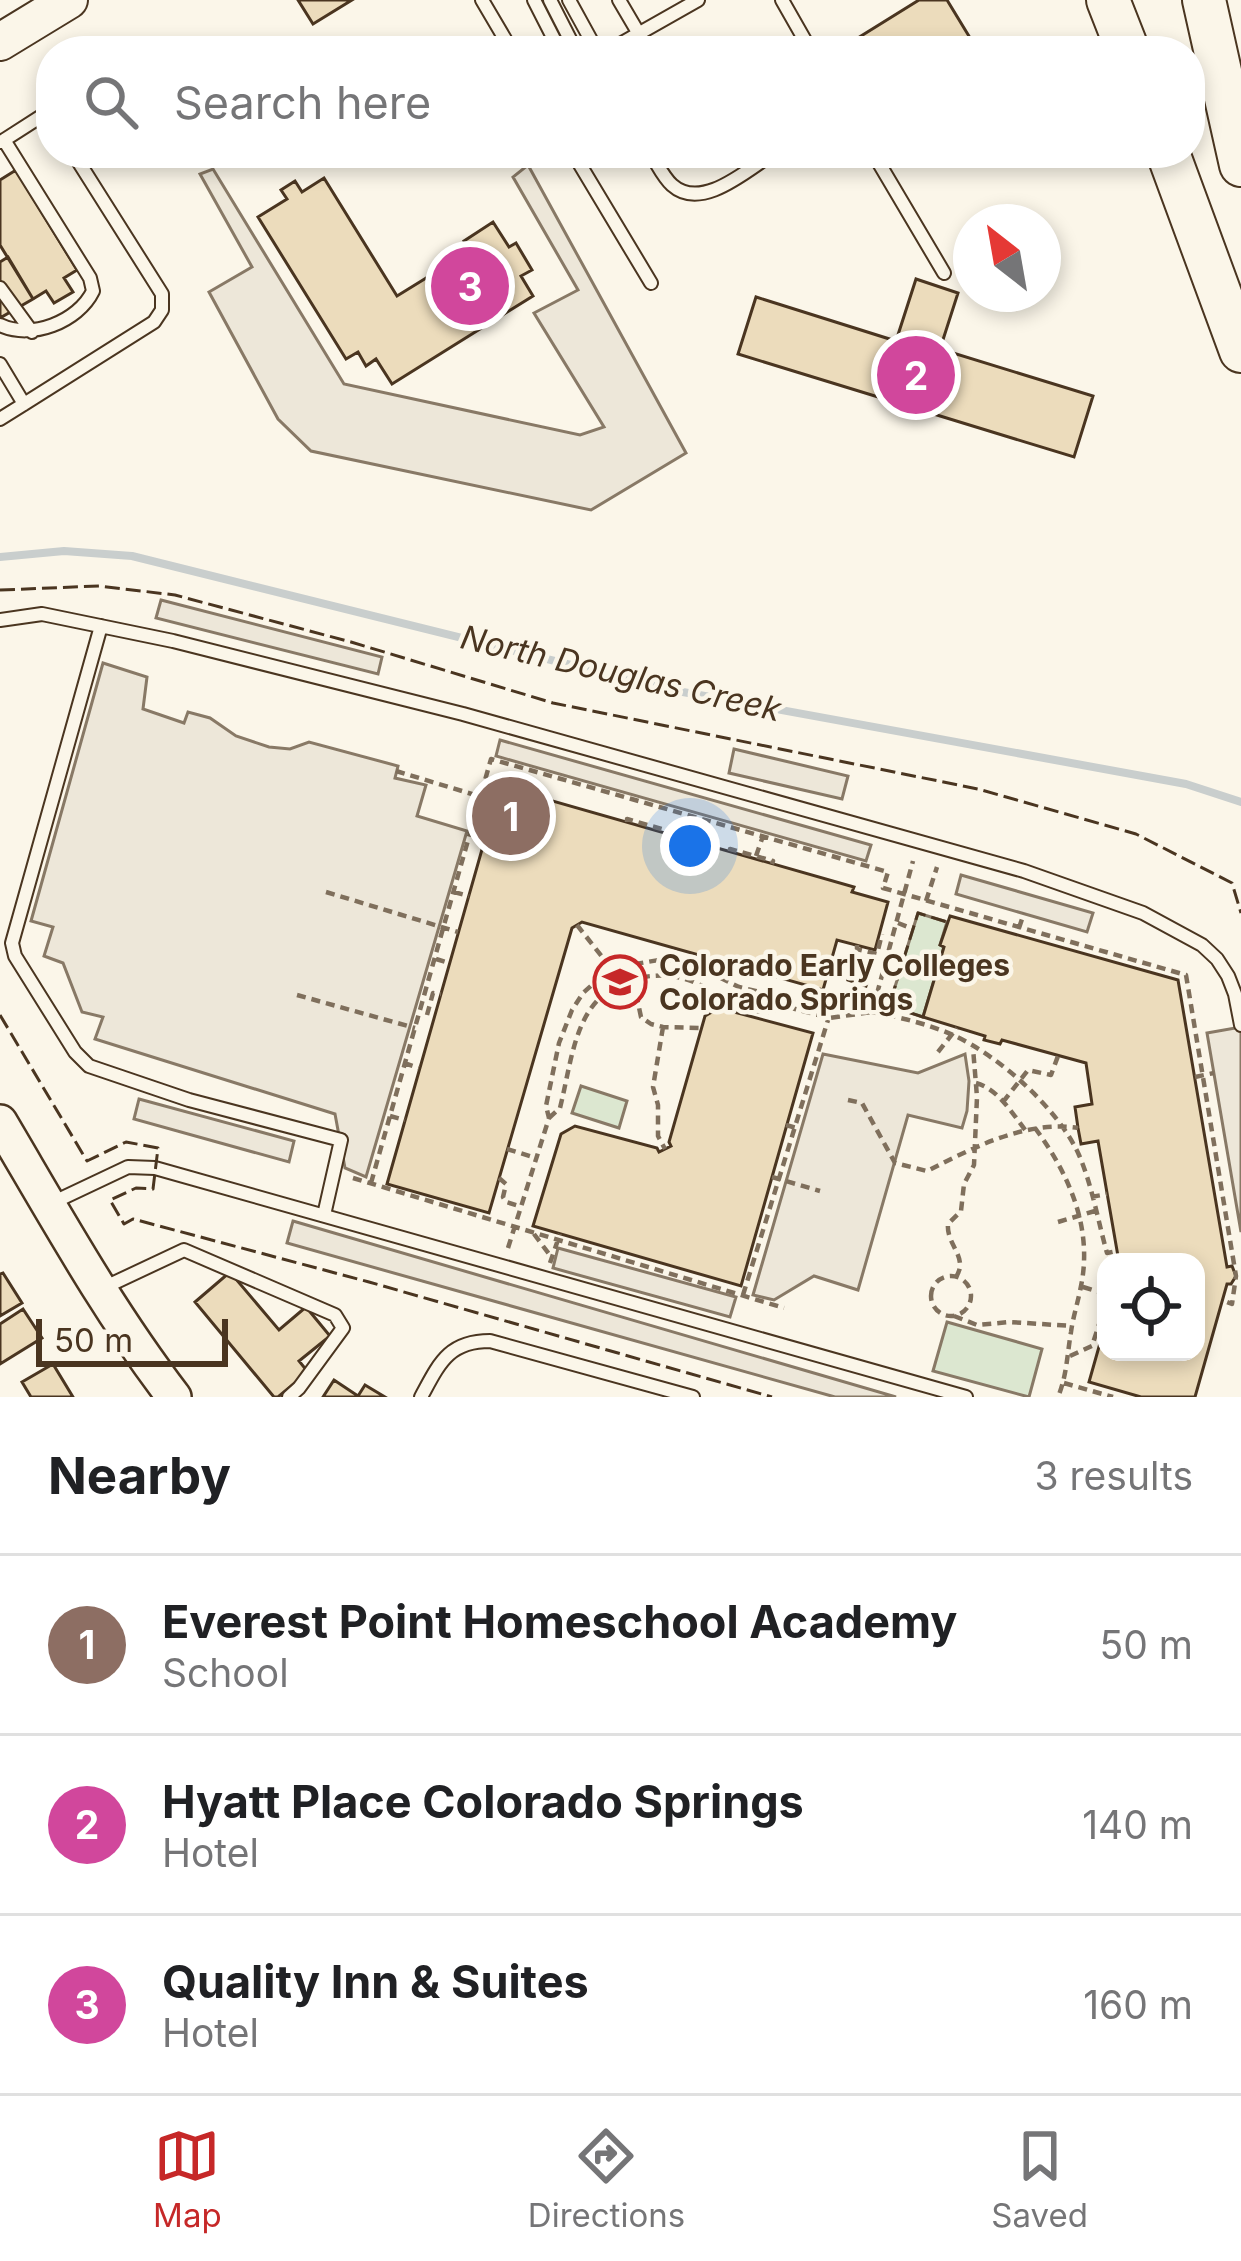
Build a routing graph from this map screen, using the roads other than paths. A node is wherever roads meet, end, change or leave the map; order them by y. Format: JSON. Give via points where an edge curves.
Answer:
{"nodes":[{"id":1,"x":69,"y":0,"type":"edge"},
{"id":2,"x":482,"y":0,"type":"edge"},
{"id":3,"x":534,"y":0,"type":"edge"},
{"id":4,"x":550,"y":0,"type":"edge"},
{"id":5,"x":569,"y":0,"type":"edge"},
{"id":6,"x":619,"y":0,"type":"edge"},
{"id":7,"x":782,"y":0,"type":"edge"},
{"id":8,"x":1108,"y":0,"type":"edge"},
{"id":9,"x":1204,"y":0,"type":"edge"},
{"id":10,"x":696,"y":1,"type":"edge"},
{"id":11,"x":639,"y":34,"type":"junction"},
{"id":12,"x":503,"y":36,"type":"edge"},
{"id":13,"x":552,"y":36,"type":"edge"},
{"id":14,"x":568,"y":36,"type":"edge"},
{"id":15,"x":589,"y":36,"type":"edge"},
{"id":16,"x":635,"y":36,"type":"edge"},
{"id":17,"x":802,"y":36,"type":"edge"},
{"id":18,"x":1123,"y":36,"type":"edge"},
{"id":19,"x":0,"y":42,"type":"edge"},
{"id":20,"x":36,"y":126,"type":"edge"},
{"id":21,"x":2,"y":141,"type":"edge"},
{"id":22,"x":1241,"y":165,"type":"edge"},
{"id":23,"x":82,"y":168,"type":"edge"},
{"id":24,"x":583,"y":168,"type":"edge"},
{"id":25,"x":660,"y":168,"type":"edge"},
{"id":26,"x":750,"y":168,"type":"edge"},
{"id":27,"x":882,"y":168,"type":"edge"},
{"id":28,"x":1174,"y":168,"type":"edge"},
{"id":29,"x":944,"y":273,"type":"dead end"},
{"id":30,"x":651,"y":283,"type":"dead end"},
{"id":31,"x":0,"y":288,"type":"edge"},
{"id":32,"x":0,"y":325,"type":"edge"},
{"id":33,"x":32,"y":332,"type":"junction"},
{"id":34,"x":1241,"y":351,"type":"edge"},
{"id":35,"x":0,"y":364,"type":"edge"},
{"id":36,"x":24,"y":404,"type":"junction"},
{"id":37,"x":0,"y":419,"type":"edge"},
{"id":38,"x":0,"y":620,"type":"edge"},
{"id":39,"x":100,"y":626,"type":"junction"},
{"id":40,"x":1241,"y":1025,"type":"edge"},
{"id":41,"x":0,"y":1122,"type":"edge"},
{"id":42,"x":49,"y":1204,"type":"junction"},
{"id":43,"x":324,"y":1215,"type":"junction"},
{"id":44,"x":100,"y":1289,"type":"junction"},
{"id":45,"x":174,"y":1397,"type":"edge"},
{"id":46,"x":289,"y":1397,"type":"edge"},
{"id":47,"x":422,"y":1397,"type":"edge"},
{"id":48,"x":693,"y":1397,"type":"edge"},
{"id":49,"x":967,"y":1397,"type":"edge"}],
"edges":[{"from":1,"to":19,"type":"main road"},
{"from":2,"to":12,"type":"lane"},
{"from":3,"to":13,"type":"lane"},
{"from":4,"to":14,"type":"lane"},
{"from":5,"to":15,"type":"lane"},
{"from":6,"to":11,"type":"lane"},
{"from":7,"to":17,"type":"lane"},
{"from":8,"to":18,"type":"highway"},
{"from":9,"to":22,"type":"highway"},
{"from":10,"to":11,"type":"lane"},
{"from":11,"to":16,"type":"lane"},
{"from":20,"to":21,"type":"lane"},
{"from":21,"to":33,"type":"lane","via":[[93,291],[87,304]]},
{"from":23,"to":36,"type":"lane","via":[[162,295],[162,310]]},
{"from":24,"to":30,"type":"lane"},
{"from":25,"to":26,"type":"lane","via":[[679,190],[695,194]]},
{"from":27,"to":29,"type":"lane"},
{"from":28,"to":34,"type":"highway"},
{"from":31,"to":33,"type":"lane"},
{"from":32,"to":33,"type":"lane"},
{"from":35,"to":36,"type":"lane"},
{"from":36,"to":37,"type":"lane"},
{"from":38,"to":39,"type":"lane","via":[[42,614]]},
{"from":39,"to":40,"type":"lane","via":[[463,714],[1105,899],[1202,945],[1235,994]]},
{"from":39,"to":43,"type":"lane","via":[[12,943],[15,956],[89,1066],[341,1140]]},
{"from":41,"to":42,"type":"main road"},
{"from":42,"to":43,"type":"lane","via":[[128,1167],[155,1168]]},
{"from":42,"to":44,"type":"main road"},
{"from":43,"to":49,"type":"lane"},
{"from":44,"to":45,"type":"main road"},
{"from":44,"to":46,"type":"lane","via":[[184,1250],[335,1315],[343,1328]]},
{"from":47,"to":48,"type":"lane","via":[[447,1354],[490,1341]]}]}
